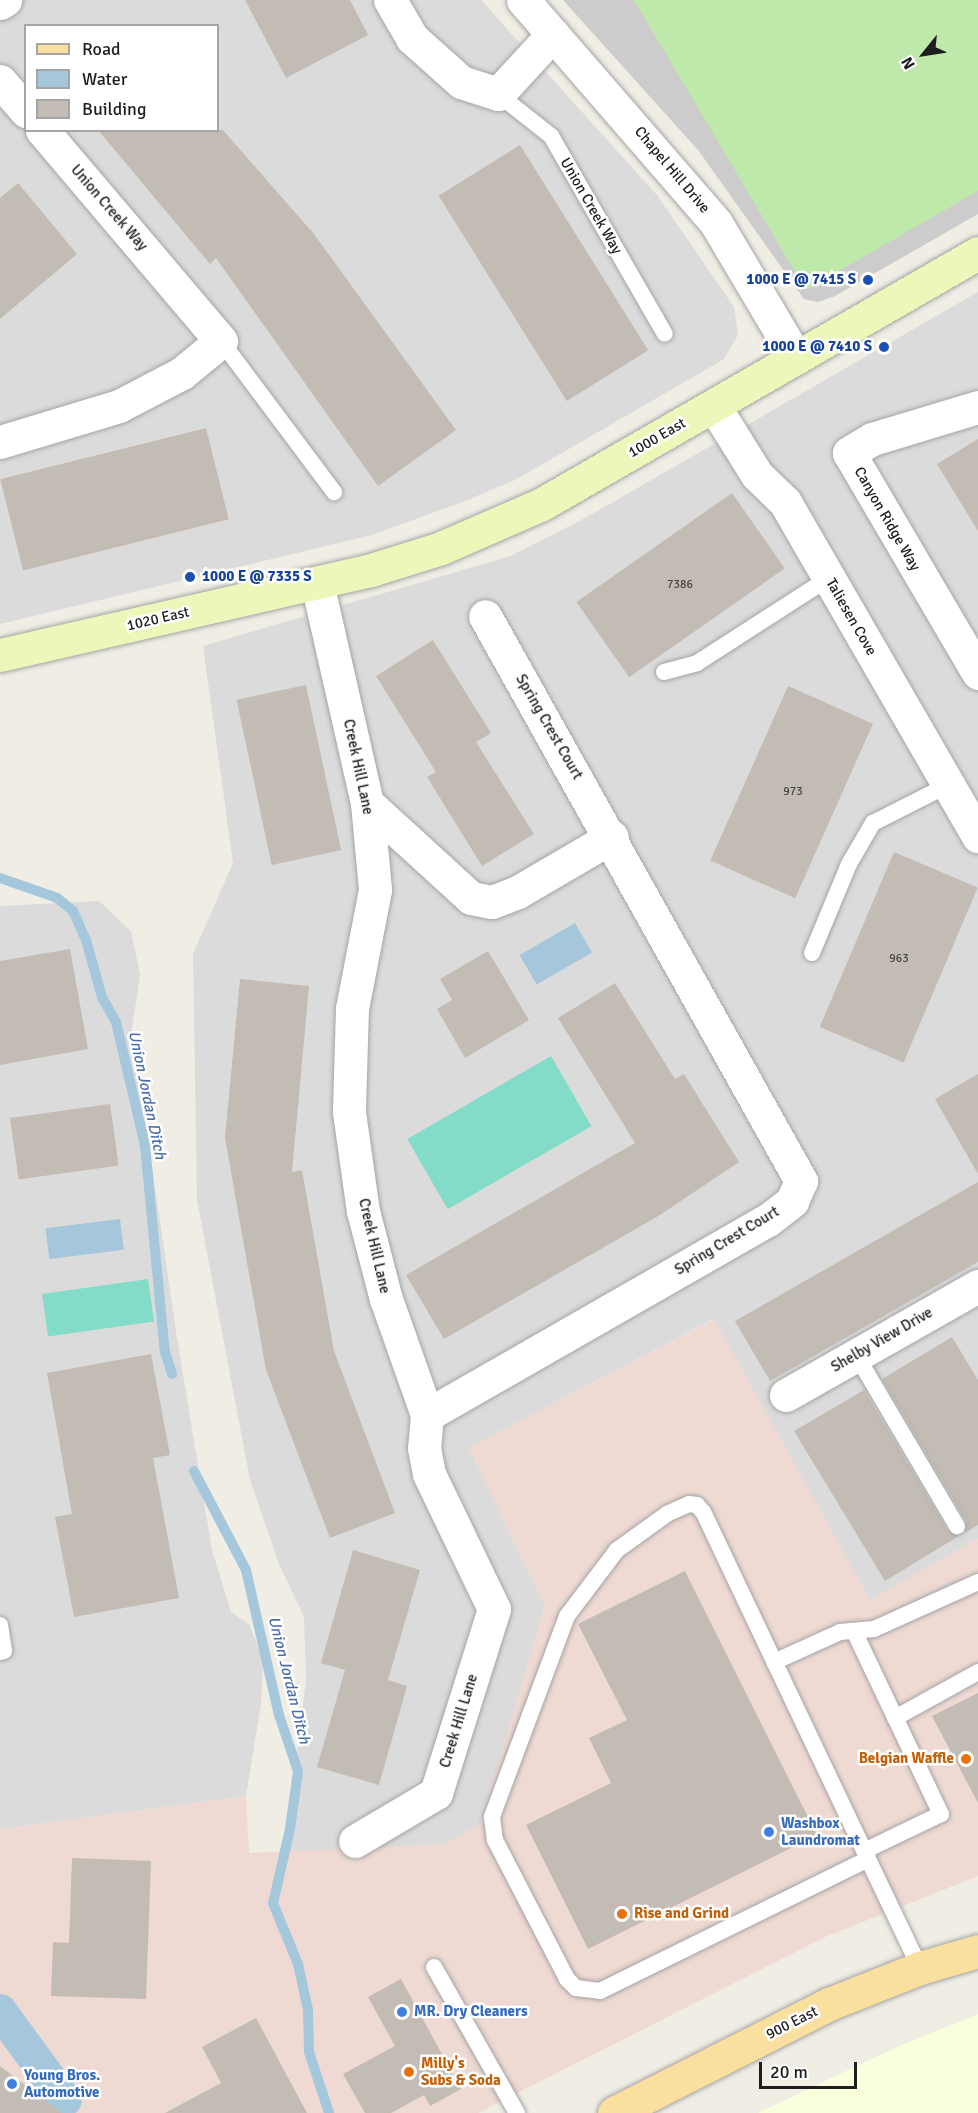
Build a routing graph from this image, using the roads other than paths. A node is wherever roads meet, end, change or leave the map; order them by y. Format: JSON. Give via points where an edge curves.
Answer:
{"nodes":[{"id":1,"x":5,"y":0,"type":"edge"},
{"id":2,"x":390,"y":0,"type":"edge"},
{"id":3,"x":523,"y":0,"type":"edge"},
{"id":4,"x":0,"y":3,"type":"edge"},
{"id":5,"x":553,"y":34,"type":"junction"},
{"id":6,"x":0,"y":81,"type":"edge"},
{"id":7,"x":498,"y":94,"type":"junction"},
{"id":8,"x":24,"y":109,"type":"edge"},
{"id":9,"x":44,"y":132,"type":"edge"},
{"id":10,"x":978,"y":253,"type":"edge"},
{"id":11,"x":665,"y":334,"type":"dead end"},
{"id":12,"x":221,"y":341,"type":"junction"},
{"id":13,"x":796,"y":358,"type":"junction"},
{"id":14,"x":714,"y":406,"type":"junction"},
{"id":15,"x":978,"y":407,"type":"edge"},
{"id":16,"x":0,"y":442,"type":"edge"},
{"id":17,"x":334,"y":492,"type":"dead end"},
{"id":18,"x":829,"y":578,"type":"junction"},
{"id":19,"x":317,"y":583,"type":"junction"},
{"id":20,"x":485,"y":616,"type":"dead end"},
{"id":21,"x":0,"y":655,"type":"edge"},
{"id":22,"x":664,"y":672,"type":"dead end"},
{"id":23,"x":978,"y":673,"type":"edge"},
{"id":24,"x":948,"y":784,"type":"junction"},
{"id":25,"x":367,"y":803,"type":"junction"},
{"id":26,"x":978,"y":836,"type":"edge"},
{"id":27,"x":612,"y":837,"type":"junction"},
{"id":28,"x":812,"y":953,"type":"dead end"},
{"id":29,"x":978,"y":1286,"type":"edge"},
{"id":30,"x":855,"y":1353,"type":"junction"},
{"id":31,"x":786,"y":1395,"type":"dead end"},
{"id":32,"x":427,"y":1415,"type":"junction"},
{"id":33,"x":957,"y":1526,"type":"dead end"},
{"id":34,"x":978,"y":1582,"type":"edge"},
{"id":35,"x":0,"y":1625,"type":"edge"},
{"id":36,"x":854,"y":1631,"type":"junction"},
{"id":37,"x":0,"y":1652,"type":"edge"},
{"id":38,"x":774,"y":1662,"type":"junction"},
{"id":39,"x":978,"y":1672,"type":"edge"},
{"id":40,"x":895,"y":1718,"type":"junction"},
{"id":41,"x":355,"y":1841,"type":"dead end"},
{"id":42,"x":866,"y":1855,"type":"junction"},
{"id":43,"x":978,"y":1951,"type":"edge"},
{"id":44,"x":434,"y":1966,"type":"dead end"},
{"id":45,"x":920,"y":1968,"type":"junction"},
{"id":46,"x":517,"y":2113,"type":"edge"},
{"id":47,"x":614,"y":2113,"type":"edge"}],
"edges":[{"from":1,"to":4,"type":"street"},
{"from":2,"to":7,"type":"street","name":"Union Creek Way","via":[[412,38],[461,82]]},
{"from":3,"to":5,"type":"street","name":"Chapel Hill Drive"},
{"from":5,"to":7,"type":"street"},
{"from":5,"to":13,"type":"street","name":"Chapel Hill Drive","via":[[716,223]]},
{"from":6,"to":8,"type":"street"},
{"from":7,"to":11,"type":"lane","name":"Union Creek Way","via":[[551,136]]},
{"from":9,"to":12,"type":"street","name":"Union Creek Way"},
{"from":10,"to":13,"type":"street","name":"1000 East"},
{"from":12,"to":16,"type":"street","via":[[182,373],[119,406]]},
{"from":12,"to":17,"type":"lane","name":"Union Creek Way"},
{"from":13,"to":14,"type":"street","name":"1000 East"},
{"from":14,"to":18,"type":"street","name":"Taliesen Cove","via":[[757,475],[785,502]]},
{"from":14,"to":19,"type":"street","name":"1000 East","via":[[542,504],[441,548]]},
{"from":15,"to":23,"type":"street","name":"Canyon Ridge Way","via":[[872,439],[849,453]]},
{"from":18,"to":22,"type":"lane","via":[[697,663]]},
{"from":18,"to":24,"type":"street","name":"Taliesen Cove"},
{"from":19,"to":21,"type":"street","name":"1020 East"},
{"from":19,"to":25,"type":"street","name":"Creek Hill Lane"},
{"from":20,"to":27,"type":"street","name":"Spring Crest Court"},
{"from":24,"to":26,"type":"street","name":"Taliesen Cove"},
{"from":24,"to":28,"type":"lane","via":[[873,823],[849,864]]},
{"from":25,"to":27,"type":"street","via":[[471,898],[492,902],[516,893]]},
{"from":25,"to":32,"type":"street","name":"Creek Hill Lane","via":[[375,890],[352,1008],[350,1112],[363,1211]]},
{"from":27,"to":32,"type":"street","name":"Spring Crest Court","via":[[801,1181],[792,1201],[768,1220]]},
{"from":29,"to":30,"type":"street","name":"Shelby View Drive"},
{"from":30,"to":31,"type":"street","name":"Shelby View Drive"},
{"from":30,"to":33,"type":"lane"},
{"from":32,"to":41,"type":"street","name":"Creek Hill Lane","via":[[424,1448],[429,1474],[494,1609],[436,1793]]},
{"from":34,"to":36,"type":"lane","via":[[874,1629]]},
{"from":35,"to":37,"type":"lane","via":[[4,1652]]},
{"from":36,"to":38,"type":"lane","via":[[840,1632]]},
{"from":36,"to":40,"type":"lane"},
{"from":38,"to":42,"type":"lane"},
{"from":38,"to":42,"type":"lane","via":[[703,1512],[697,1504],[689,1504],[668,1514],[617,1550],[567,1616],[498,1796],[492,1817],[495,1840],[567,1979],[576,1988],[589,1992],[600,1991]]},
{"from":39,"to":40,"type":"lane"},
{"from":40,"to":42,"type":"lane","via":[[941,1814]]},
{"from":42,"to":45,"type":"lane"},
{"from":43,"to":45,"type":"main road","name":"900 East"},
{"from":44,"to":46,"type":"lane"},
{"from":45,"to":47,"type":"main road","name":"900 East","via":[[829,2004]]}]}
